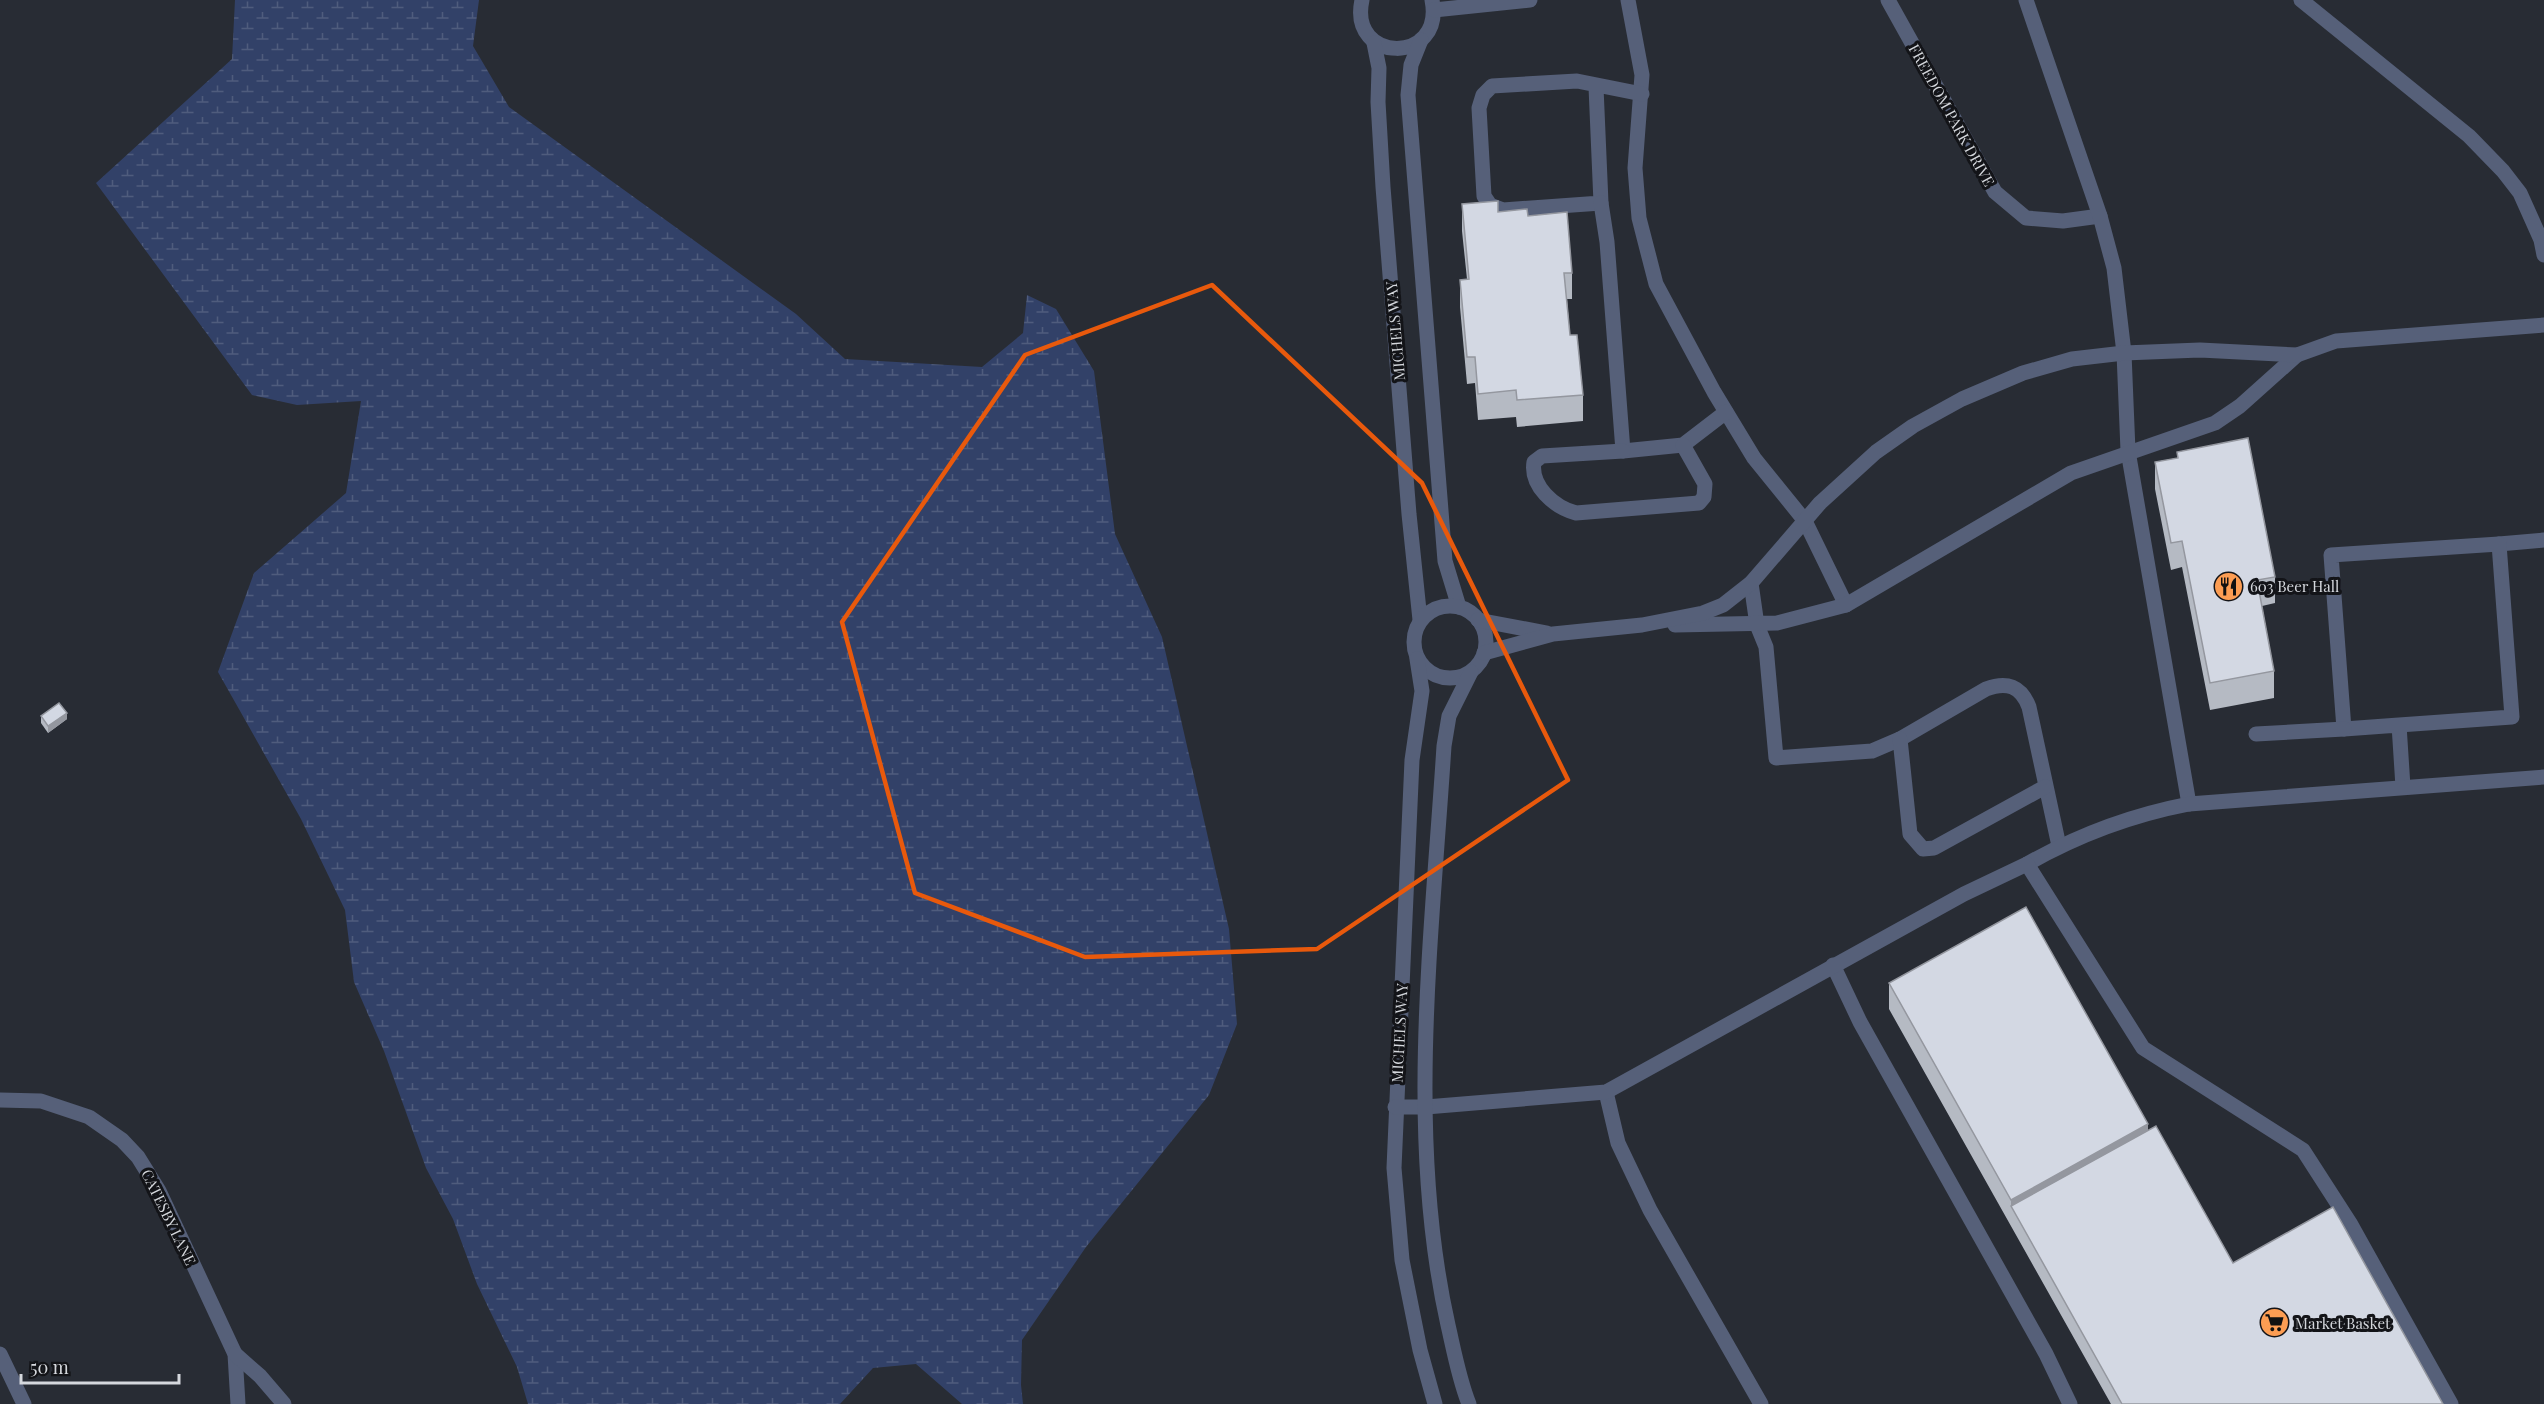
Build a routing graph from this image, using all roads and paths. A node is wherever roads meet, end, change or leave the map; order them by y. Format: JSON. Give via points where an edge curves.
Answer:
{"nodes":[{"id":1,"x":1362,"y":0,"type":"edge"},
{"id":2,"x":1530,"y":0,"type":"edge"},
{"id":3,"x":1628,"y":0,"type":"edge"},
{"id":4,"x":1888,"y":0,"type":"edge"},
{"id":5,"x":2026,"y":0,"type":"edge"},
{"id":6,"x":2301,"y":0,"type":"edge"},
{"id":7,"x":1433,"y":5,"type":"edge"},
{"id":8,"x":1421,"y":40,"type":"junction"},
{"id":9,"x":1374,"y":42,"type":"junction"},
{"id":10,"x":1596,"y":87,"type":"junction"},
{"id":11,"x":1641,"y":94,"type":"junction"},
{"id":12,"x":1601,"y":203,"type":"junction"},
{"id":13,"x":2100,"y":216,"type":"junction"},
{"id":14,"x":2544,"y":255,"type":"edge"},
{"id":15,"x":2544,"y":325,"type":"edge"},
{"id":16,"x":2124,"y":353,"type":"junction"},
{"id":17,"x":2297,"y":355,"type":"junction"},
{"id":18,"x":1726,"y":412,"type":"junction"},
{"id":19,"x":1683,"y":445,"type":"junction"},
{"id":20,"x":1623,"y":451,"type":"junction"},
{"id":21,"x":2128,"y":451,"type":"junction"},
{"id":22,"x":1805,"y":520,"type":"junction"},
{"id":23,"x":2544,"y":540,"type":"edge"},
{"id":24,"x":2499,"y":544,"type":"junction"},
{"id":25,"x":1751,"y":583,"type":"junction"},
{"id":26,"x":1846,"y":605,"type":"junction"},
{"id":27,"x":1459,"y":607,"type":"junction"},
{"id":28,"x":1420,"y":620,"type":"junction"},
{"id":29,"x":1479,"y":620,"type":"junction"},
{"id":30,"x":1642,"y":625,"type":"junction"},
{"id":31,"x":1757,"y":625,"type":"junction"},
{"id":32,"x":1553,"y":634,"type":"junction"},
{"id":33,"x":1484,"y":653,"type":"junction"},
{"id":34,"x":1417,"y":659,"type":"junction"},
{"id":35,"x":1471,"y":672,"type":"junction"},
{"id":36,"x":2399,"y":725,"type":"junction"},
{"id":37,"x":2344,"y":729,"type":"junction"},
{"id":38,"x":2256,"y":734,"type":"dead end"},
{"id":39,"x":1900,"y":739,"type":"junction"},
{"id":40,"x":2544,"y":777,"type":"edge"},
{"id":41,"x":2045,"y":787,"type":"junction"},
{"id":42,"x":2403,"y":787,"type":"junction"},
{"id":43,"x":2189,"y":804,"type":"junction"},
{"id":44,"x":2059,"y":846,"type":"junction"},
{"id":45,"x":2027,"y":864,"type":"junction"},
{"id":46,"x":1833,"y":965,"type":"junction"},
{"id":47,"x":1606,"y":1092,"type":"junction"},
{"id":48,"x":0,"y":1100,"type":"edge"},
{"id":49,"x":1395,"y":1107,"type":"junction"},
{"id":50,"x":1426,"y":1107,"type":"junction"},
{"id":51,"x":0,"y":1354,"type":"edge"},
{"id":52,"x":235,"y":1354,"type":"junction"},
{"id":53,"x":24,"y":1404,"type":"edge"},
{"id":54,"x":238,"y":1404,"type":"edge"},
{"id":55,"x":284,"y":1404,"type":"edge"},
{"id":56,"x":1435,"y":1404,"type":"edge"},
{"id":57,"x":1469,"y":1404,"type":"edge"},
{"id":58,"x":1761,"y":1404,"type":"edge"},
{"id":59,"x":2070,"y":1404,"type":"edge"},
{"id":60,"x":2451,"y":1404,"type":"edge"}],
"edges":[{"from":1,"to":9,"type":"street","name":"MICHELS WAY","via":[[1363,27]]},
{"from":2,"to":7,"type":"street"},
{"from":3,"to":11,"type":"street","via":[[1642,75]]},
{"from":4,"to":13,"type":"street","name":"FREEDOM PARK DRIVE","via":[[1995,192],[2026,218],[2063,222]]},
{"from":5,"to":13,"type":"street"},
{"from":6,"to":14,"type":"street","via":[[2469,136],[2503,171],[2520,193]]},
{"from":7,"to":8,"type":"street","name":"MICHELS WAY","via":[[1429,32]]},
{"from":8,"to":9,"type":"street","via":[[1400,49]]},
{"from":8,"to":27,"type":"street","name":"MICHELS WAY","via":[[1411,65],[1408,95],[1445,561]]},
{"from":9,"to":28,"type":"street","name":"MICHELS WAY"},
{"from":10,"to":11,"type":"street"},
{"from":10,"to":12,"type":"street"},
{"from":10,"to":12,"type":"street","via":[[1577,81],[1492,86],[1483,95],[1479,108],[1484,196],[1490,205],[1503,210]]},
{"from":11,"to":18,"type":"street","via":[[1635,168],[1639,218],[1656,284]]},
{"from":12,"to":20,"type":"street"},
{"from":13,"to":16,"type":"street","via":[[2114,268]]},
{"from":15,"to":17,"type":"street","via":[[2336,341]]},
{"from":16,"to":17,"type":"street","via":[[2200,350]]},
{"from":16,"to":21,"type":"street"},
{"from":16,"to":22,"type":"street","via":[[2062,362],[2023,373],[1962,399],[1876,452]]},
{"from":17,"to":21,"type":"street","via":[[2215,423]]},
{"from":18,"to":19,"type":"street"},
{"from":18,"to":22,"type":"street","via":[[1754,458]]},
{"from":19,"to":20,"type":"street"},
{"from":19,"to":20,"type":"street","via":[[1705,484],[1699,503],[1576,513],[1566,510],[1538,487],[1532,473],[1534,462],[1542,456]]},
{"from":21,"to":26,"type":"street","via":[[2071,473]]},
{"from":21,"to":43,"type":"street"},
{"from":22,"to":25,"type":"street"},
{"from":22,"to":26,"type":"street"},
{"from":23,"to":24,"type":"street"},
{"from":24,"to":36,"type":"street","via":[[2512,717]]},
{"from":24,"to":37,"type":"street","via":[[2331,555]]},
{"from":25,"to":30,"type":"street","via":[[1723,605],[1703,613]]},
{"from":25,"to":31,"type":"street"},
{"from":26,"to":31,"type":"street"},
{"from":27,"to":28,"type":"street","via":[[1437,608]]},
{"from":27,"to":29,"type":"street"},
{"from":28,"to":34,"type":"street","via":[[1413,639]]},
{"from":29,"to":32,"type":"street"},
{"from":29,"to":33,"type":"street","via":[[1484,630]]},
{"from":30,"to":31,"type":"street"},
{"from":30,"to":32,"type":"street"},
{"from":31,"to":39,"type":"street","via":[[1766,647],[1776,758],[1872,751]]},
{"from":32,"to":33,"type":"street"},
{"from":33,"to":35,"type":"street"},
{"from":34,"to":35,"type":"street","via":[[1435,676],[1460,677]]},
{"from":34,"to":49,"type":"street","name":"MICHELS WAY","via":[[1422,691],[1412,760]]},
{"from":35,"to":50,"type":"street","name":"MICHELS WAY","via":[[1449,716],[1444,746]]},
{"from":36,"to":37,"type":"street"},
{"from":36,"to":42,"type":"street"},
{"from":37,"to":38,"type":"street"},
{"from":39,"to":41,"type":"street","via":[[1986,689],[2014,686],[2024,694],[2029,707]]},
{"from":39,"to":41,"type":"street","via":[[1910,834],[1923,849],[1934,848]]},
{"from":40,"to":42,"type":"street"},
{"from":41,"to":44,"type":"street"},
{"from":42,"to":43,"type":"street"},
{"from":43,"to":44,"type":"street","via":[[2146,813]]},
{"from":44,"to":45,"type":"street"},
{"from":45,"to":46,"type":"street"},
{"from":45,"to":60,"type":"street","via":[[2143,1048],[2303,1150],[2350,1223]]},
{"from":46,"to":47,"type":"street"},
{"from":46,"to":59,"type":"street","via":[[1860,1022],[2046,1354]]},
{"from":47,"to":50,"type":"street"},
{"from":47,"to":58,"type":"street","via":[[1617,1143],[1650,1210]]},
{"from":48,"to":52,"type":"street","name":"CATESBY LANE","via":[[41,1101],[63,1107],[88,1117],[122,1140],[144,1165],[159,1191]]},
{"from":49,"to":50,"type":"street"},
{"from":49,"to":56,"type":"street","name":"MICHELS WAY","via":[[1394,1168],[1402,1260]]},
{"from":50,"to":57,"type":"street","name":"MICHELS WAY","via":[[1426,1168],[1436,1263]]},
{"from":51,"to":53,"type":"street"},
{"from":52,"to":54,"type":"street","name":"CATESBY LANE"},
{"from":52,"to":55,"type":"street","name":"CATESBY LANE"}]}
